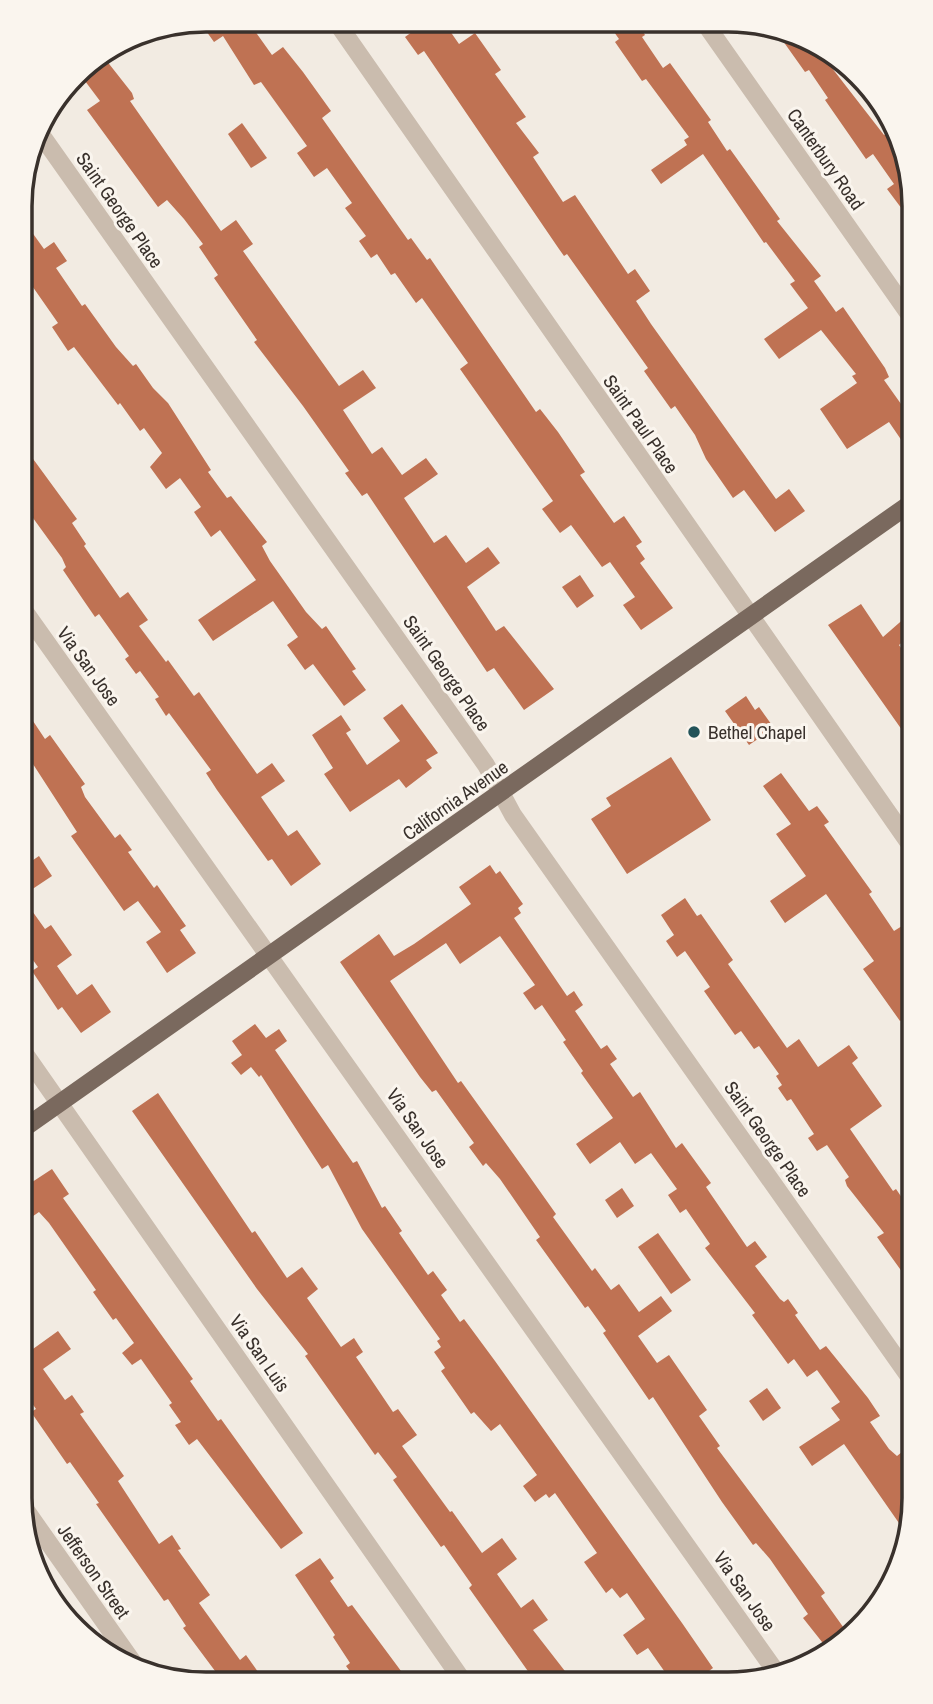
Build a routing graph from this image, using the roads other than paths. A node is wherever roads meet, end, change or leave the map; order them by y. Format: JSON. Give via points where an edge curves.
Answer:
{"nodes":[{"id":1,"x":343,"y":32,"type":"edge"},
{"id":2,"x":711,"y":32,"type":"edge"},
{"id":3,"x":45,"y":140,"type":"edge"},
{"id":4,"x":902,"y":304,"type":"edge"},
{"id":5,"x":902,"y":510,"type":"edge"},
{"id":6,"x":749,"y":617,"type":"junction"},
{"id":7,"x":32,"y":622,"type":"edge"},
{"id":8,"x":502,"y":794,"type":"junction"},
{"id":9,"x":902,"y":832,"type":"edge"},
{"id":10,"x":270,"y":954,"type":"junction"},
{"id":11,"x":32,"y":1064,"type":"edge"},
{"id":12,"x":59,"y":1102,"type":"junction"},
{"id":13,"x":32,"y":1122,"type":"edge"},
{"id":14,"x":901,"y":1365,"type":"edge"},
{"id":15,"x":33,"y":1520,"type":"edge"},
{"id":16,"x":126,"y":1653,"type":"edge"},
{"id":17,"x":773,"y":1667,"type":"edge"},
{"id":18,"x":457,"y":1672,"type":"edge"}],
"edges":[{"from":1,"to":6,"type":"street","name":"Saint Paul Place"},
{"from":2,"to":4,"type":"street","name":"Canterbury Road"},
{"from":3,"to":8,"type":"street","name":"Saint George Place","via":[[486,765]]},
{"from":5,"to":6,"type":"main road","name":"California Avenue"},
{"from":6,"to":8,"type":"main road","name":"California Avenue"},
{"from":6,"to":9,"type":"street","name":"Saint Paul Place"},
{"from":7,"to":10,"type":"street","name":"Via San Jose"},
{"from":8,"to":10,"type":"main road","name":"California Avenue"},
{"from":8,"to":14,"type":"street","name":"Saint George Place"},
{"from":10,"to":12,"type":"main road","name":"California Avenue"},
{"from":10,"to":17,"type":"street","name":"Via San Jose"},
{"from":11,"to":12,"type":"street","name":"Via San Luis"},
{"from":12,"to":13,"type":"main road","name":"California Avenue"},
{"from":12,"to":18,"type":"street","name":"Via San Luis"},
{"from":15,"to":16,"type":"street","name":"Jefferson Street"}]}
